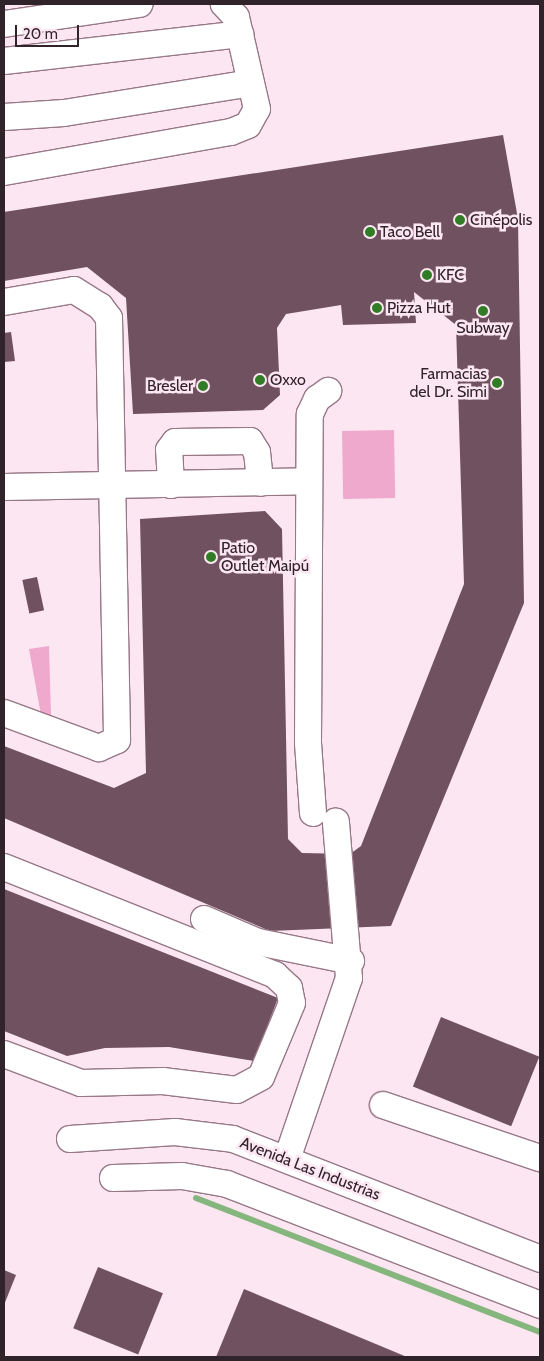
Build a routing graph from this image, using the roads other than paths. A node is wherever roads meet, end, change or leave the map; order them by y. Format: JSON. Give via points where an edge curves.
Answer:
{"nodes":[{"id":1,"x":140,"y":4,"type":"edge"},
{"id":2,"x":224,"y":4,"type":"edge"},
{"id":3,"x":4,"y":24,"type":"edge"},
{"id":4,"x":240,"y":34,"type":"junction"},
{"id":5,"x":4,"y":61,"type":"edge"},
{"id":6,"x":251,"y":82,"type":"junction"},
{"id":7,"x":4,"y":117,"type":"edge"},
{"id":8,"x":4,"y":172,"type":"edge"},
{"id":9,"x":4,"y":302,"type":"edge"},
{"id":10,"x":328,"y":392,"type":"dead end"},
{"id":11,"x":309,"y":481,"type":"junction"},
{"id":12,"x":260,"y":483,"type":"junction"},
{"id":13,"x":171,"y":485,"type":"junction"},
{"id":14,"x":113,"y":486,"type":"junction"},
{"id":15,"x":4,"y":487,"type":"edge"},
{"id":16,"x":4,"y":713,"type":"edge"},
{"id":17,"x":4,"y":868,"type":"edge"},
{"id":18,"x":204,"y":918,"type":"dead end"},
{"id":19,"x":351,"y":961,"type":"junction"},
{"id":20,"x":4,"y":1054,"type":"edge"},
{"id":21,"x":383,"y":1105,"type":"dead end"},
{"id":22,"x":157,"y":1133,"type":"junction"},
{"id":23,"x":70,"y":1139,"type":"dead end"},
{"id":24,"x":540,"y":1158,"type":"edge"},
{"id":25,"x":287,"y":1159,"type":"junction"},
{"id":26,"x":160,"y":1175,"type":"junction"},
{"id":27,"x":113,"y":1178,"type":"dead end"},
{"id":28,"x":429,"y":1215,"type":"junction"},
{"id":29,"x":415,"y":1256,"type":"junction"},
{"id":30,"x":540,"y":1259,"type":"edge"},
{"id":31,"x":540,"y":1305,"type":"edge"}],
"edges":[{"from":1,"to":3,"type":"street"},
{"from":2,"to":4,"type":"street","via":[[236,17]]},
{"from":4,"to":5,"type":"street"},
{"from":4,"to":6,"type":"street"},
{"from":6,"to":7,"type":"street","via":[[64,113]]},
{"from":6,"to":8,"type":"street","via":[[257,109],[248,125],[231,132]]},
{"from":9,"to":14,"type":"street","via":[[74,290],[100,306],[109,318]]},
{"from":10,"to":11,"type":"street","via":[[312,406],[310,414]]},
{"from":11,"to":12,"type":"street"},
{"from":11,"to":19,"type":"street","via":[[308,743]]},
{"from":12,"to":13,"type":"street"},
{"from":12,"to":13,"type":"street","via":[[258,452],[250,441],[175,442],[169,450]]},
{"from":13,"to":14,"type":"street"},
{"from":14,"to":15,"type":"street"},
{"from":14,"to":16,"type":"street","via":[[117,740],[99,748]]},
{"from":17,"to":20,"type":"street","via":[[275,975],[289,988],[292,1003],[261,1077],[237,1090],[163,1081],[81,1083]]},
{"from":18,"to":19,"type":"street","via":[[258,942]]},
{"from":19,"to":25,"type":"street"},
{"from":21,"to":24,"type":"street"},
{"from":22,"to":23,"type":"street","name":"Avenida Las Industrias"},
{"from":22,"to":25,"type":"street","name":"Avenida Las Industrias","via":[[211,1134]]},
{"from":22,"to":26,"type":"street","via":[[151,1154]]},
{"from":25,"to":28,"type":"street","name":"Avenida Las Industrias"},
{"from":26,"to":27,"type":"street"},
{"from":26,"to":29,"type":"street","via":[[227,1184]]},
{"from":28,"to":29,"type":"street","via":[[414,1232]]},
{"from":28,"to":30,"type":"street","name":"Avenida Las Industrias"},
{"from":29,"to":31,"type":"street"}]}
